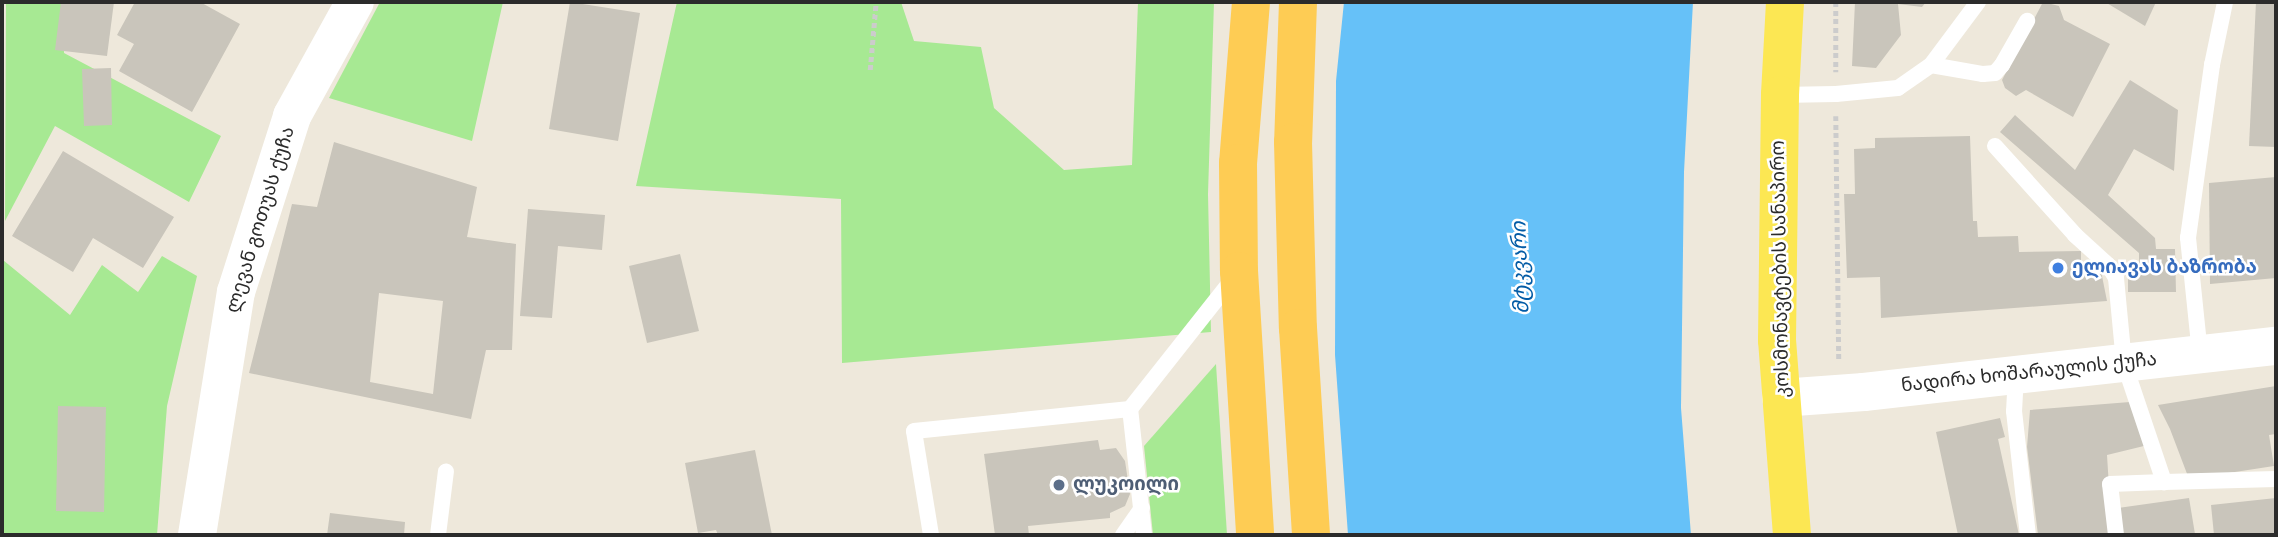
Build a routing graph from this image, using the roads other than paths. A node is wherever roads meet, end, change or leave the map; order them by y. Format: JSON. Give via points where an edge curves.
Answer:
{"nodes":[{"id":1,"x":355,"y":2,"type":"edge"},
{"id":2,"x":1251,"y":2,"type":"edge"},
{"id":3,"x":1298,"y":2,"type":"edge"},
{"id":4,"x":1785,"y":2,"type":"edge"},
{"id":5,"x":1979,"y":2,"type":"edge"},
{"id":6,"x":2225,"y":2,"type":"edge"},
{"id":7,"x":2027,"y":21,"type":"dead end"},
{"id":8,"x":1931,"y":65,"type":"junction"},
{"id":9,"x":1780,"y":95,"type":"junction"},
{"id":10,"x":1995,"y":146,"type":"dead end"},
{"id":11,"x":1239,"y":271,"type":"junction"},
{"id":12,"x":2276,"y":346,"type":"edge"},
{"id":13,"x":2200,"y":354,"type":"junction"},
{"id":14,"x":2124,"y":363,"type":"junction"},
{"id":15,"x":2016,"y":374,"type":"junction"},
{"id":16,"x":1781,"y":398,"type":"junction"},
{"id":17,"x":1130,"y":409,"type":"junction"},
{"id":18,"x":446,"y":471,"type":"dead end"},
{"id":19,"x":2276,"y":479,"type":"edge"},
{"id":20,"x":2164,"y":482,"type":"junction"},
{"id":21,"x":1142,"y":508,"type":"junction"},
{"id":22,"x":197,"y":535,"type":"edge"},
{"id":23,"x":438,"y":535,"type":"edge"},
{"id":24,"x":931,"y":535,"type":"edge"},
{"id":25,"x":1123,"y":535,"type":"edge"},
{"id":26,"x":1144,"y":535,"type":"edge"},
{"id":27,"x":1255,"y":535,"type":"edge"},
{"id":28,"x":1311,"y":535,"type":"edge"},
{"id":29,"x":1791,"y":535,"type":"edge"},
{"id":30,"x":2028,"y":535,"type":"edge"},
{"id":31,"x":2116,"y":535,"type":"edge"}],
"edges":[{"from":1,"to":22,"type":"street","name":"ლევან გოთუას ქუჩა","via":[[292,116],[236,292]]},
{"from":2,"to":11,"type":"highway","via":[[1238,163]]},
{"from":3,"to":28,"type":"highway","via":[[1293,142],[1298,328]]},
{"from":4,"to":9,"type":"main road","name":"კოსმონავტების სანაპირო"},
{"from":5,"to":8,"type":"lane"},
{"from":6,"to":13,"type":"lane","via":[[2188,238]]},
{"from":7,"to":8,"type":"lane","via":[[1995,73]]},
{"from":8,"to":9,"type":"lane","via":[[1898,88]]},
{"from":9,"to":16,"type":"main road","name":"კოსმონავტების სანაპირო","via":[[1777,340]]},
{"from":10,"to":14,"type":"lane","via":[[2116,278]]},
{"from":11,"to":17,"type":"lane"},
{"from":11,"to":27,"type":"highway"},
{"from":12,"to":13,"type":"street","name":"ნადირა ხოშარაულის ქუჩა"},
{"from":13,"to":14,"type":"street","name":"ნადირა ხოშარაულის ქუჩა"},
{"from":14,"to":15,"type":"street","name":"ნადირა ხოშარაულის ქუჩა"},
{"from":14,"to":20,"type":"lane"},
{"from":15,"to":16,"type":"street","name":"ნადირა ხოშარაულის ქუჩა"},
{"from":15,"to":30,"type":"lane","via":[[2014,411]]},
{"from":16,"to":29,"type":"main road","name":"კოსმონავტების სანაპირო"},
{"from":17,"to":21,"type":"lane"},
{"from":17,"to":24,"type":"lane","via":[[914,431]]},
{"from":18,"to":23,"type":"lane"},
{"from":19,"to":20,"type":"lane"},
{"from":20,"to":31,"type":"lane","via":[[2110,484]]},
{"from":21,"to":25,"type":"lane"},
{"from":21,"to":26,"type":"lane"}]}
